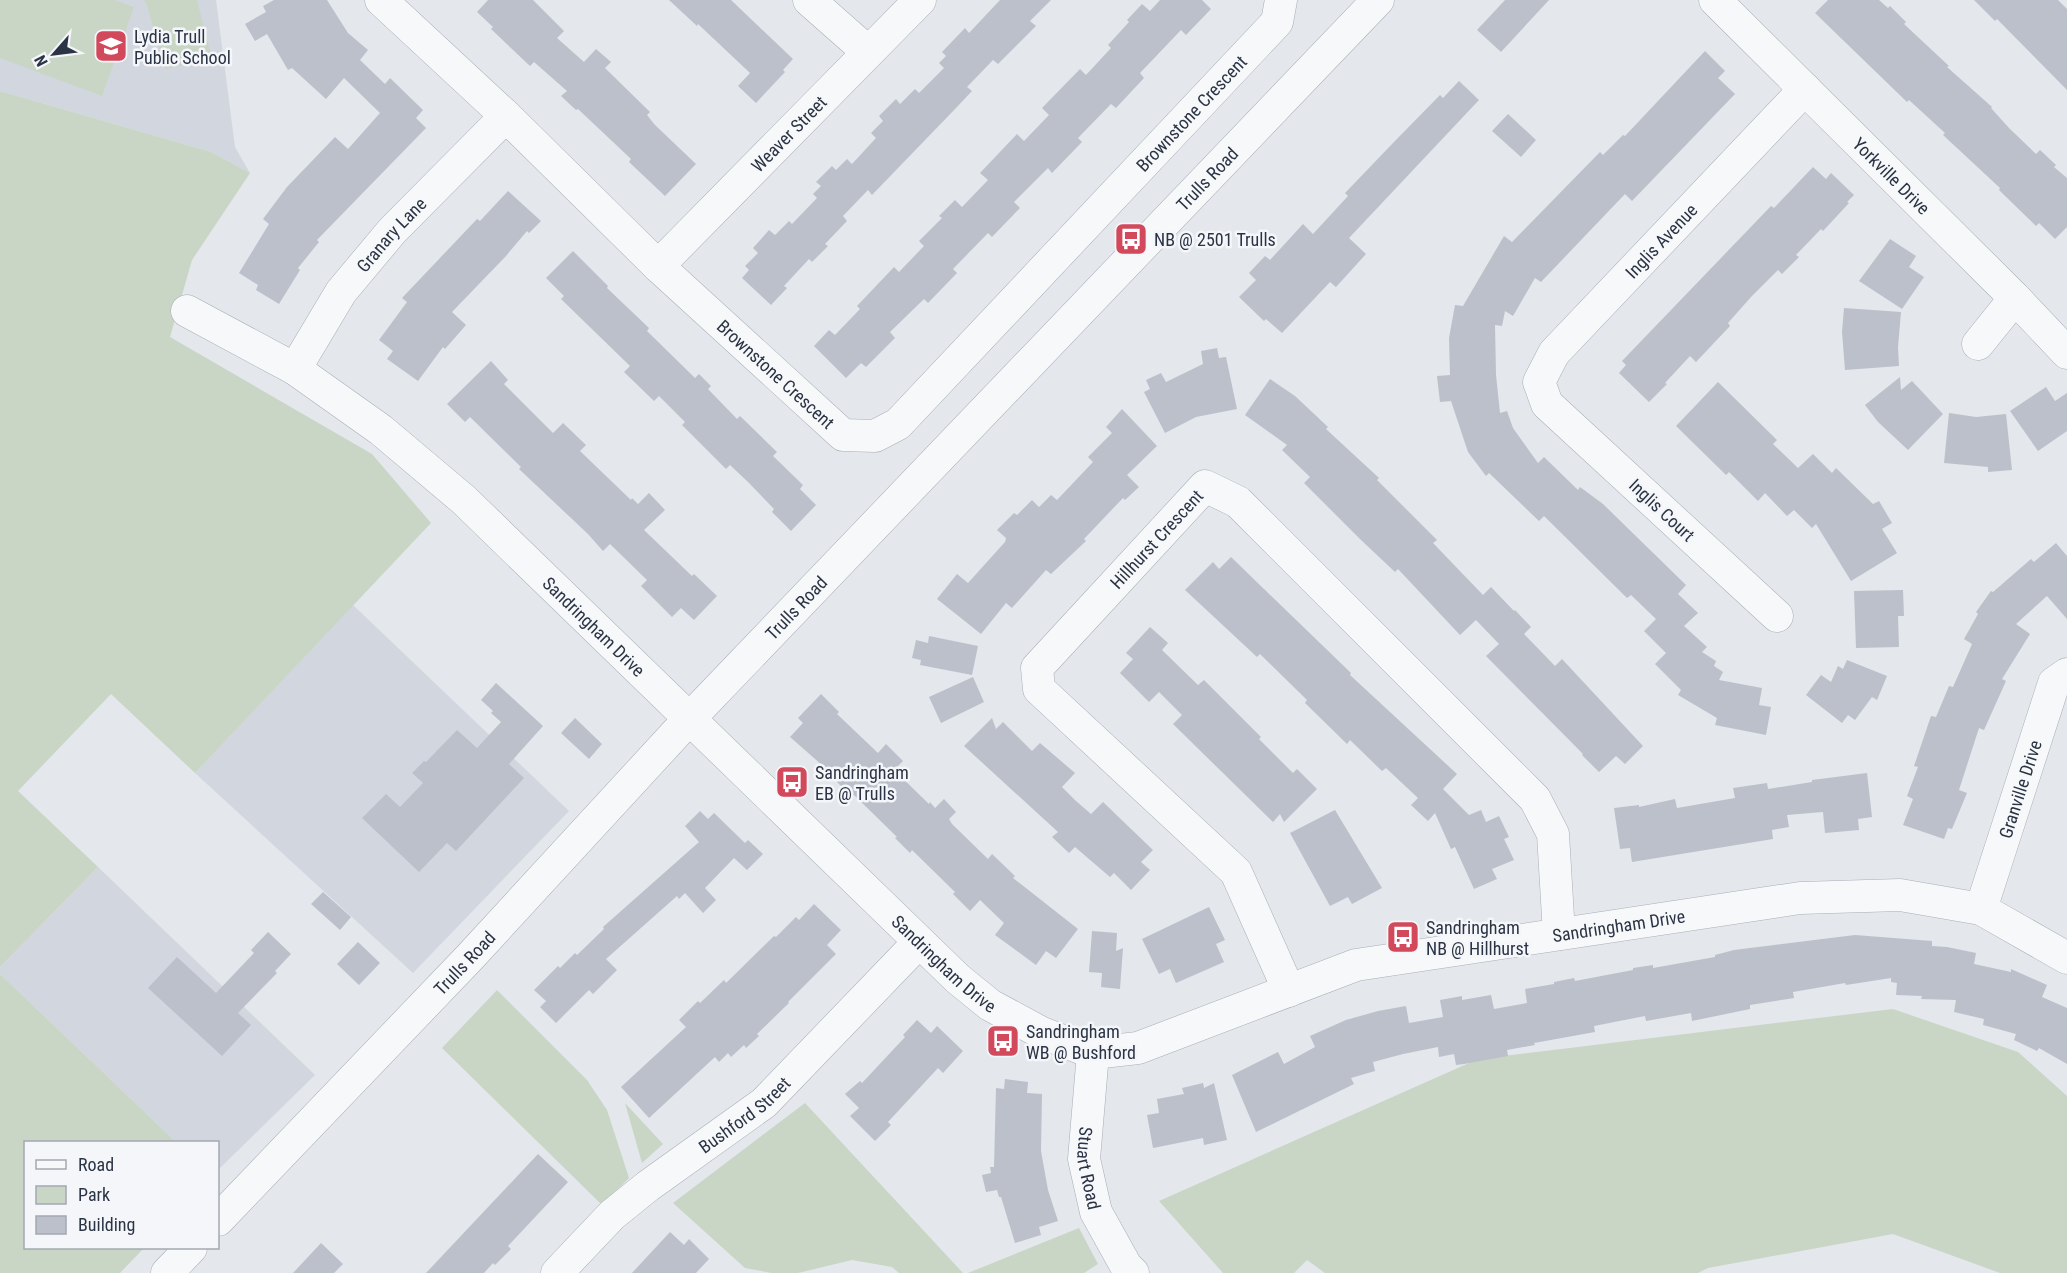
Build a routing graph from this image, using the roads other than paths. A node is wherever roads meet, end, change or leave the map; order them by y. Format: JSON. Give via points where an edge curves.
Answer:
{"nodes":[{"id":1,"x":381,"y":0,"type":"edge"},
{"id":2,"x":808,"y":0,"type":"edge"},
{"id":3,"x":920,"y":0,"type":"edge"},
{"id":4,"x":1281,"y":0,"type":"edge"},
{"id":5,"x":1378,"y":0,"type":"edge"},
{"id":6,"x":1715,"y":0,"type":"edge"},
{"id":7,"x":868,"y":52,"type":"junction"},
{"id":8,"x":1805,"y":89,"type":"junction"},
{"id":9,"x":506,"y":116,"type":"junction"},
{"id":10,"x":658,"y":266,"type":"junction"},
{"id":11,"x":2015,"y":298,"type":"junction"},
{"id":12,"x":187,"y":311,"type":"dead end"},
{"id":13,"x":1978,"y":344,"type":"dead end"},
{"id":14,"x":2067,"y":353,"type":"edge"},
{"id":15,"x":295,"y":369,"type":"junction"},
{"id":16,"x":1547,"y":404,"type":"joint"},
{"id":17,"x":1777,"y":616,"type":"dead end"},
{"id":18,"x":2067,"y":674,"type":"edge"},
{"id":19,"x":690,"y":718,"type":"junction"},
{"id":20,"x":1981,"y":909,"type":"junction"},
{"id":21,"x":1559,"y":934,"type":"junction"},
{"id":22,"x":919,"y":942,"type":"junction"},
{"id":23,"x":2067,"y":958,"type":"edge"},
{"id":24,"x":1288,"y":992,"type":"junction"},
{"id":25,"x":1093,"y":1053,"type":"junction"},
{"id":26,"x":219,"y":1219,"type":"edge"},
{"id":27,"x":190,"y":1249,"type":"edge"},
{"id":28,"x":167,"y":1273,"type":"edge"},
{"id":29,"x":557,"y":1273,"type":"edge"},
{"id":30,"x":1133,"y":1273,"type":"edge"}],
"edges":[{"from":1,"to":9,"type":"street","name":"Brownstone Crescent"},
{"from":2,"to":7,"type":"street"},
{"from":3,"to":7,"type":"street","name":"Weaver Street"},
{"from":4,"to":10,"type":"street","name":"Brownstone Crescent","via":[[1277,22],[897,424],[875,436],[843,435]]},
{"from":5,"to":19,"type":"street","name":"Trulls Road"},
{"from":6,"to":8,"type":"street","name":"Yorkville Drive"},
{"from":7,"to":10,"type":"street","name":"Weaver Street"},
{"from":8,"to":11,"type":"street","name":"Yorkville Drive"},
{"from":8,"to":16,"type":"street","name":"Inglis Avenue","via":[[1554,353],[1539,382]]},
{"from":9,"to":10,"type":"street","name":"Brownstone Crescent"},
{"from":9,"to":15,"type":"street","name":"Granary Lane","via":[[392,231],[348,283]]},
{"from":11,"to":13,"type":"street"},
{"from":11,"to":14,"type":"street","name":"Yorkville Drive"},
{"from":12,"to":15,"type":"street","name":"Sandringham Drive"},
{"from":15,"to":19,"type":"street","name":"Sandringham Drive","via":[[381,430],[464,500]]},
{"from":16,"to":17,"type":"street","name":"Inglis Court"},
{"from":18,"to":20,"type":"street","name":"Granville Drive","via":[[2054,683]]},
{"from":19,"to":22,"type":"street","name":"Sandringham Drive"},
{"from":19,"to":26,"type":"street","name":"Trulls Road","via":[[478,948]]},
{"from":20,"to":21,"type":"street","name":"Sandringham Drive","via":[[1900,895],[1800,898]]},
{"from":20,"to":23,"type":"street","name":"Sandringham Drive"},
{"from":21,"to":24,"type":"street","name":"Sandringham Drive","via":[[1356,965]]},
{"from":21,"to":24,"type":"street","name":"Hillhurst Crescent","via":[[1553,834],[1536,799],[1238,502],[1205,486],[1037,668],[1039,689],[1236,872]]},
{"from":22,"to":25,"type":"street","name":"Sandringham Drive","via":[[990,1005],[1040,1032]]},
{"from":22,"to":29,"type":"street","name":"Bushford Street","via":[[764,1103],[612,1215]]},
{"from":24,"to":25,"type":"street","name":"Sandringham Drive","via":[[1138,1048]]},
{"from":25,"to":30,"type":"street","name":"Stuart Road","via":[[1084,1159],[1096,1212]]},
{"from":27,"to":28,"type":"street"}]}
